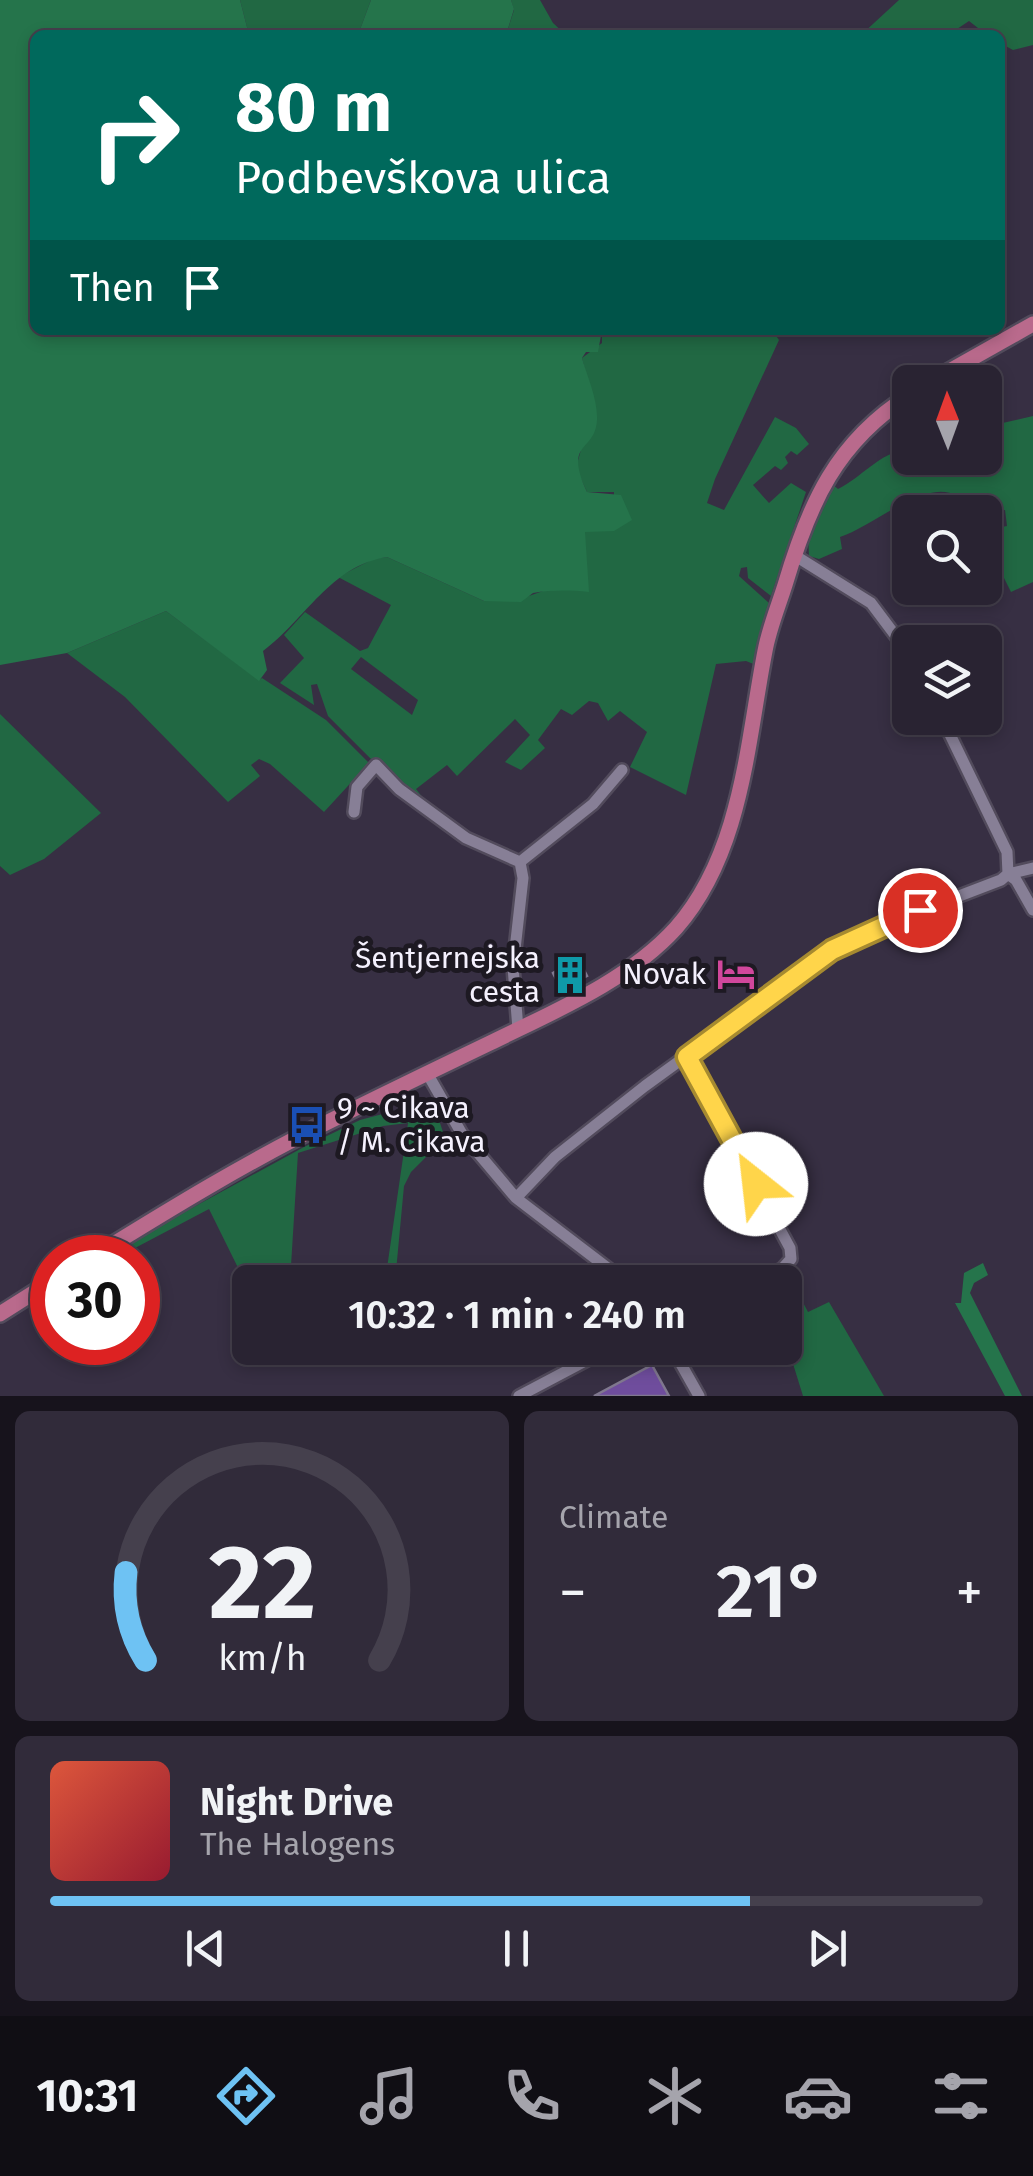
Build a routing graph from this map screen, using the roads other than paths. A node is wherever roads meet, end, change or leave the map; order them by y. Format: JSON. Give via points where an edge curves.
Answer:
{"nodes":[{"id":1,"x":1033,"y":324,"type":"edge"},
{"id":2,"x":960,"y":365,"type":"edge"},
{"id":3,"x":892,"y":411,"type":"edge"},
{"id":4,"x":794,"y":555,"type":"junction"},
{"id":5,"x":892,"y":631,"type":"edge"},
{"id":6,"x":950,"y":735,"type":"edge"},
{"id":7,"x":622,"y":770,"type":"dead end"},
{"id":8,"x":354,"y":812,"type":"dead end"},
{"id":9,"x":520,"y":862,"type":"junction"},
{"id":10,"x":1033,"y":868,"type":"edge"},
{"id":11,"x":1008,"y":874,"type":"junction"},
{"id":12,"x":1033,"y":910,"type":"edge"},
{"id":13,"x":518,"y":1029,"type":"junction"},
{"id":14,"x":687,"y":1057,"type":"junction"},
{"id":15,"x":426,"y":1073,"type":"junction"},
{"id":16,"x":516,"y":1198,"type":"junction"},
{"id":17,"x":130,"y":1235,"type":"edge"},
{"id":18,"x":604,"y":1265,"type":"edge"},
{"id":19,"x":785,"y":1265,"type":"edge"},
{"id":20,"x":30,"y":1295,"type":"edge"},
{"id":21,"x":0,"y":1314,"type":"edge"},
{"id":22,"x":578,"y":1365,"type":"edge"},
{"id":23,"x":682,"y":1365,"type":"edge"},
{"id":24,"x":520,"y":1396,"type":"edge"},
{"id":25,"x":699,"y":1396,"type":"edge"}],
"edges":[{"from":1,"to":2,"type":"main road"},
{"from":3,"to":4,"type":"main road","via":[[840,456]]},
{"from":4,"to":5,"type":"street","via":[[871,603]]},
{"from":4,"to":13,"type":"main road","via":[[765,650],[742,786],[700,891],[675,928],[638,960]]},
{"from":6,"to":11,"type":"street","via":[[1007,852]]},
{"from":7,"to":9,"type":"street","via":[[594,804]]},
{"from":8,"to":9,"type":"street","via":[[357,787],[376,766],[466,838]]},
{"from":9,"to":13,"type":"street","via":[[524,878],[513,967]]},
{"from":10,"to":11,"type":"street"},
{"from":11,"to":12,"type":"street"},
{"from":11,"to":14,"type":"street","via":[[832,950]]},
{"from":13,"to":15,"type":"main road"},
{"from":14,"to":16,"type":"street","via":[[556,1158]]},
{"from":14,"to":19,"type":"street","via":[[790,1248]]},
{"from":15,"to":16,"type":"street","via":[[462,1134]]},
{"from":15,"to":17,"type":"main road"},
{"from":16,"to":18,"type":"street"},
{"from":20,"to":21,"type":"main road"},
{"from":22,"to":24,"type":"street"},
{"from":23,"to":25,"type":"street"}]}
